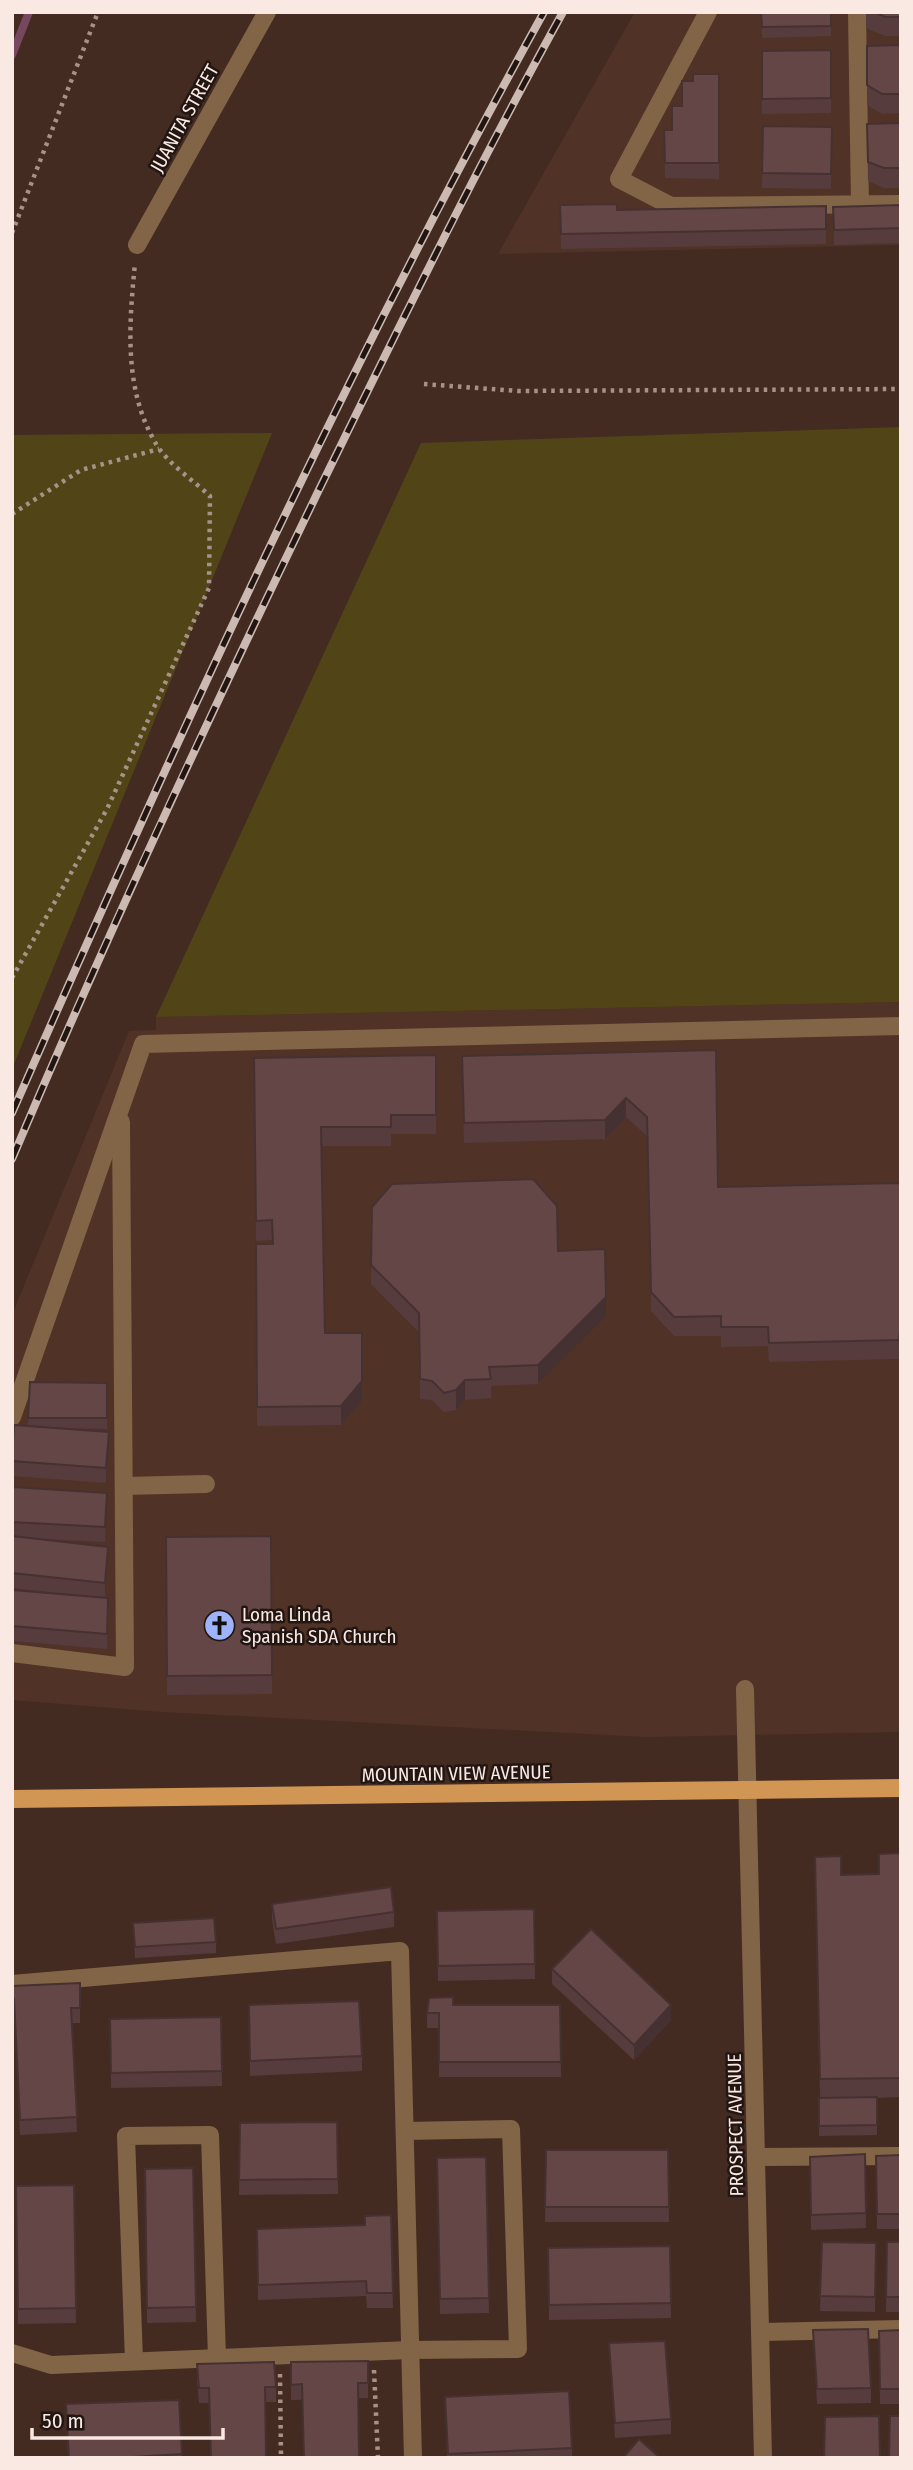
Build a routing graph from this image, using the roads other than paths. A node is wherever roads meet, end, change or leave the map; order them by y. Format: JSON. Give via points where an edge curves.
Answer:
{"nodes":[{"id":1,"x":267,"y":12,"type":"edge"},
{"id":2,"x":708,"y":12,"type":"edge"},
{"id":3,"x":857,"y":12,"type":"edge"},
{"id":4,"x":857,"y":51,"type":"junction"},
{"id":5,"x":879,"y":51,"type":"edge"},
{"id":6,"x":859,"y":125,"type":"junction"},
{"id":7,"x":880,"y":125,"type":"edge"},
{"id":8,"x":901,"y":204,"type":"edge"},
{"id":9,"x":860,"y":205,"type":"junction"},
{"id":10,"x":137,"y":244,"type":"road end"},
{"id":11,"x":901,"y":1026,"type":"edge"},
{"id":12,"x":121,"y":1108,"type":"junction"},
{"id":13,"x":12,"y":1418,"type":"edge"},
{"id":14,"x":206,"y":1483,"type":"dead end"},
{"id":15,"x":124,"y":1486,"type":"junction"},
{"id":16,"x":12,"y":1653,"type":"edge"},
{"id":17,"x":745,"y":1689,"type":"dead end"},
{"id":18,"x":901,"y":1788,"type":"edge"},
{"id":19,"x":749,"y":1791,"type":"junction"},
{"id":20,"x":12,"y":1799,"type":"edge"},
{"id":21,"x":12,"y":1984,"type":"edge"},
{"id":22,"x":405,"y":2131,"type":"junction"},
{"id":23,"x":901,"y":2156,"type":"edge"},
{"id":24,"x":757,"y":2157,"type":"junction"},
{"id":25,"x":901,"y":2329,"type":"edge"},
{"id":26,"x":760,"y":2332,"type":"junction"},
{"id":27,"x":410,"y":2350,"type":"junction"},
{"id":28,"x":12,"y":2353,"type":"edge"},
{"id":29,"x":217,"y":2358,"type":"junction"},
{"id":30,"x":134,"y":2361,"type":"junction"},
{"id":31,"x":413,"y":2458,"type":"edge"},
{"id":32,"x":763,"y":2458,"type":"edge"}],
"edges":[{"from":1,"to":10,"type":"street","name":"JUANITA STREET"},
{"from":2,"to":9,"type":"street","via":[[619,179],[671,206]]},
{"from":3,"to":4,"type":"street"},
{"from":4,"to":5,"type":"street"},
{"from":4,"to":6,"type":"street"},
{"from":6,"to":7,"type":"street"},
{"from":6,"to":9,"type":"street"},
{"from":8,"to":9,"type":"street"},
{"from":11,"to":12,"type":"street","via":[[143,1044]]},
{"from":12,"to":13,"type":"street"},
{"from":12,"to":15,"type":"street"},
{"from":14,"to":15,"type":"street"},
{"from":15,"to":16,"type":"street","via":[[125,1667]]},
{"from":17,"to":19,"type":"street","name":"PROSPECT AVENUE"},
{"from":18,"to":19,"type":"main road","name":"MOUNTAIN VIEW AVENUE"},
{"from":19,"to":20,"type":"main road","name":"MOUNTAIN VIEW AVENUE"},
{"from":19,"to":24,"type":"street","name":"PROSPECT AVENUE"},
{"from":21,"to":22,"type":"street","via":[[400,1951]]},
{"from":22,"to":27,"type":"street"},
{"from":22,"to":27,"type":"street","via":[[511,2129],[518,2349]]},
{"from":23,"to":24,"type":"street"},
{"from":24,"to":26,"type":"street","name":"PROSPECT AVENUE"},
{"from":25,"to":26,"type":"street"},
{"from":26,"to":32,"type":"street","name":"PROSPECT AVENUE"},
{"from":27,"to":29,"type":"street"},
{"from":27,"to":31,"type":"street"},
{"from":28,"to":30,"type":"street","via":[[51,2365]]},
{"from":29,"to":30,"type":"street"},
{"from":29,"to":30,"type":"street","via":[[209,2135],[126,2136]]}]}
